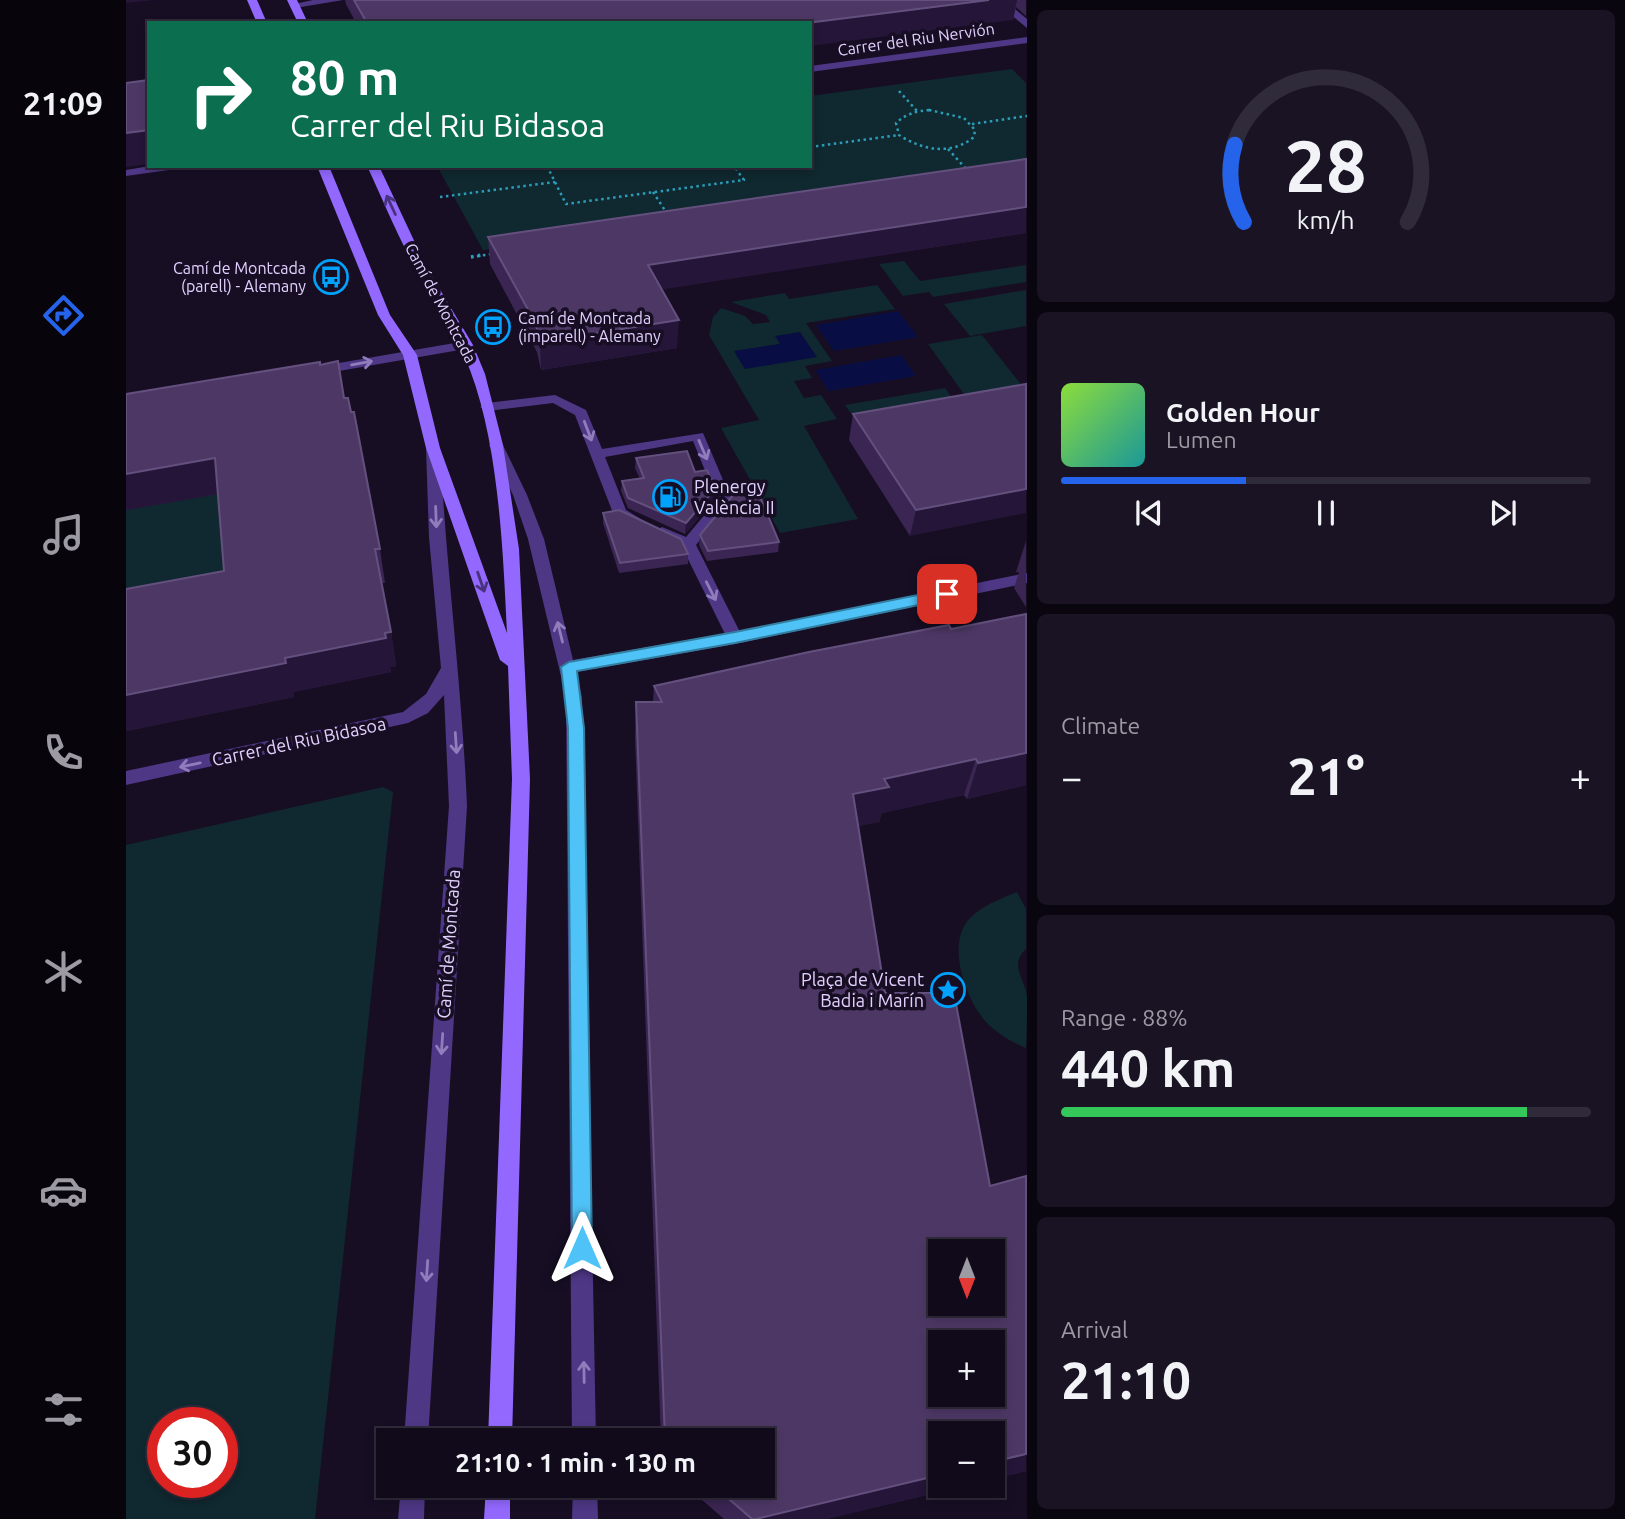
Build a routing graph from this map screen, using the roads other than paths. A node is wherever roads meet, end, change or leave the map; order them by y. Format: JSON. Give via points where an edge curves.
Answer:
{"nodes":[{"id":1,"x":252,"y":0,"type":"edge"},
{"id":2,"x":338,"y":0,"type":"edge"},
{"id":3,"x":998,"y":0,"type":"edge"},
{"id":4,"x":294,"y":3,"type":"edge"},
{"id":5,"x":261,"y":21,"type":"edge"},
{"id":6,"x":302,"y":21,"type":"edge"},
{"id":7,"x":1027,"y":25,"type":"edge"},
{"id":8,"x":1027,"y":40,"type":"edge"},
{"id":9,"x":812,"y":69,"type":"edge"},
{"id":10,"x":162,"y":168,"type":"edge"},
{"id":11,"x":324,"y":168,"type":"edge"},
{"id":12,"x":374,"y":168,"type":"edge"},
{"id":13,"x":126,"y":173,"type":"edge"},
{"id":14,"x":466,"y":345,"type":"junction"},
{"id":15,"x":410,"y":355,"type":"junction"},
{"id":16,"x":302,"y":373,"type":"edge"},
{"id":17,"x":487,"y":407,"type":"junction"},
{"id":18,"x":496,"y":445,"type":"junction"},
{"id":19,"x":433,"y":449,"type":"junction"},
{"id":20,"x":597,"y":454,"type":"junction"},
{"id":21,"x":688,"y":544,"type":"junction"},
{"id":22,"x":1027,"y":578,"type":"edge"},
{"id":23,"x":735,"y":638,"type":"junction"},
{"id":24,"x":569,"y":667,"type":"junction"},
{"id":25,"x":449,"y":669,"type":"junction"},
{"id":26,"x":515,"y":680,"type":"junction"},
{"id":27,"x":126,"y":778,"type":"edge"},
{"id":28,"x":417,"y":1428,"type":"edge"},
{"id":29,"x":500,"y":1428,"type":"edge"},
{"id":30,"x":584,"y":1428,"type":"edge"},
{"id":31,"x":412,"y":1498,"type":"edge"},
{"id":32,"x":498,"y":1498,"type":"edge"},
{"id":33,"x":585,"y":1498,"type":"edge"},
{"id":34,"x":411,"y":1519,"type":"edge"},
{"id":35,"x":497,"y":1519,"type":"edge"},
{"id":36,"x":585,"y":1519,"type":"edge"}],
"edges":[{"from":1,"to":5,"type":"street"},
{"from":2,"to":4,"type":"street"},
{"from":3,"to":7,"type":"street"},
{"from":4,"to":6,"type":"street"},
{"from":8,"to":9,"type":"street","name":"Carrer del Riu Nervión"},
{"from":10,"to":13,"type":"street"},
{"from":11,"to":15,"type":"street","name":"Camí de Montcada","via":[[384,315]]},
{"from":14,"to":12,"type":"street","name":"Camí de Montcada","one_way":true,"via":[[420,266]]},
{"from":14,"to":15,"type":"street"},
{"from":14,"to":17,"type":"street","name":"Camí de Montcada"},
{"from":16,"to":15,"type":"street","one_way":true},
{"from":15,"to":19,"type":"street","name":"Camí de Montcada"},
{"from":17,"to":18,"type":"street","name":"Camí de Montcada"},
{"from":17,"to":20,"type":"street","one_way":true,"via":[[555,399],[581,413]]},
{"from":24,"to":18,"type":"street","name":"Camí de Montcada","one_way":true,"via":[[536,539]]},
{"from":18,"to":26,"type":"street","name":"Camí de Montcada","via":[[511,549]]},
{"from":19,"to":25,"type":"street","name":"Camí de Montcada","one_way":true},
{"from":19,"to":26,"type":"street","name":"Camí de Montcada","one_way":true},
{"from":20,"to":21,"type":"street","via":[[620,513]]},
{"from":20,"to":21,"type":"street","one_way":true,"via":[[698,436],[725,501]]},
{"from":21,"to":23,"type":"street","one_way":true},
{"from":22,"to":23,"type":"street"},
{"from":23,"to":24,"type":"street"},
{"from":30,"to":24,"type":"street","name":"Camí de Montcada","one_way":true,"via":[[576,728]]},
{"from":25,"to":27,"type":"street","name":"Carrer del Riu Bidasoa","one_way":true,"via":[[438,694],[408,718]]},
{"from":25,"to":28,"type":"street","name":"Camí de Montcada","one_way":true,"via":[[458,806]]},
{"from":26,"to":29,"type":"street","name":"Camí de Montcada","via":[[521,779]]},
{"from":31,"to":34,"type":"street"},
{"from":32,"to":35,"type":"street"},
{"from":33,"to":36,"type":"street"}]}
